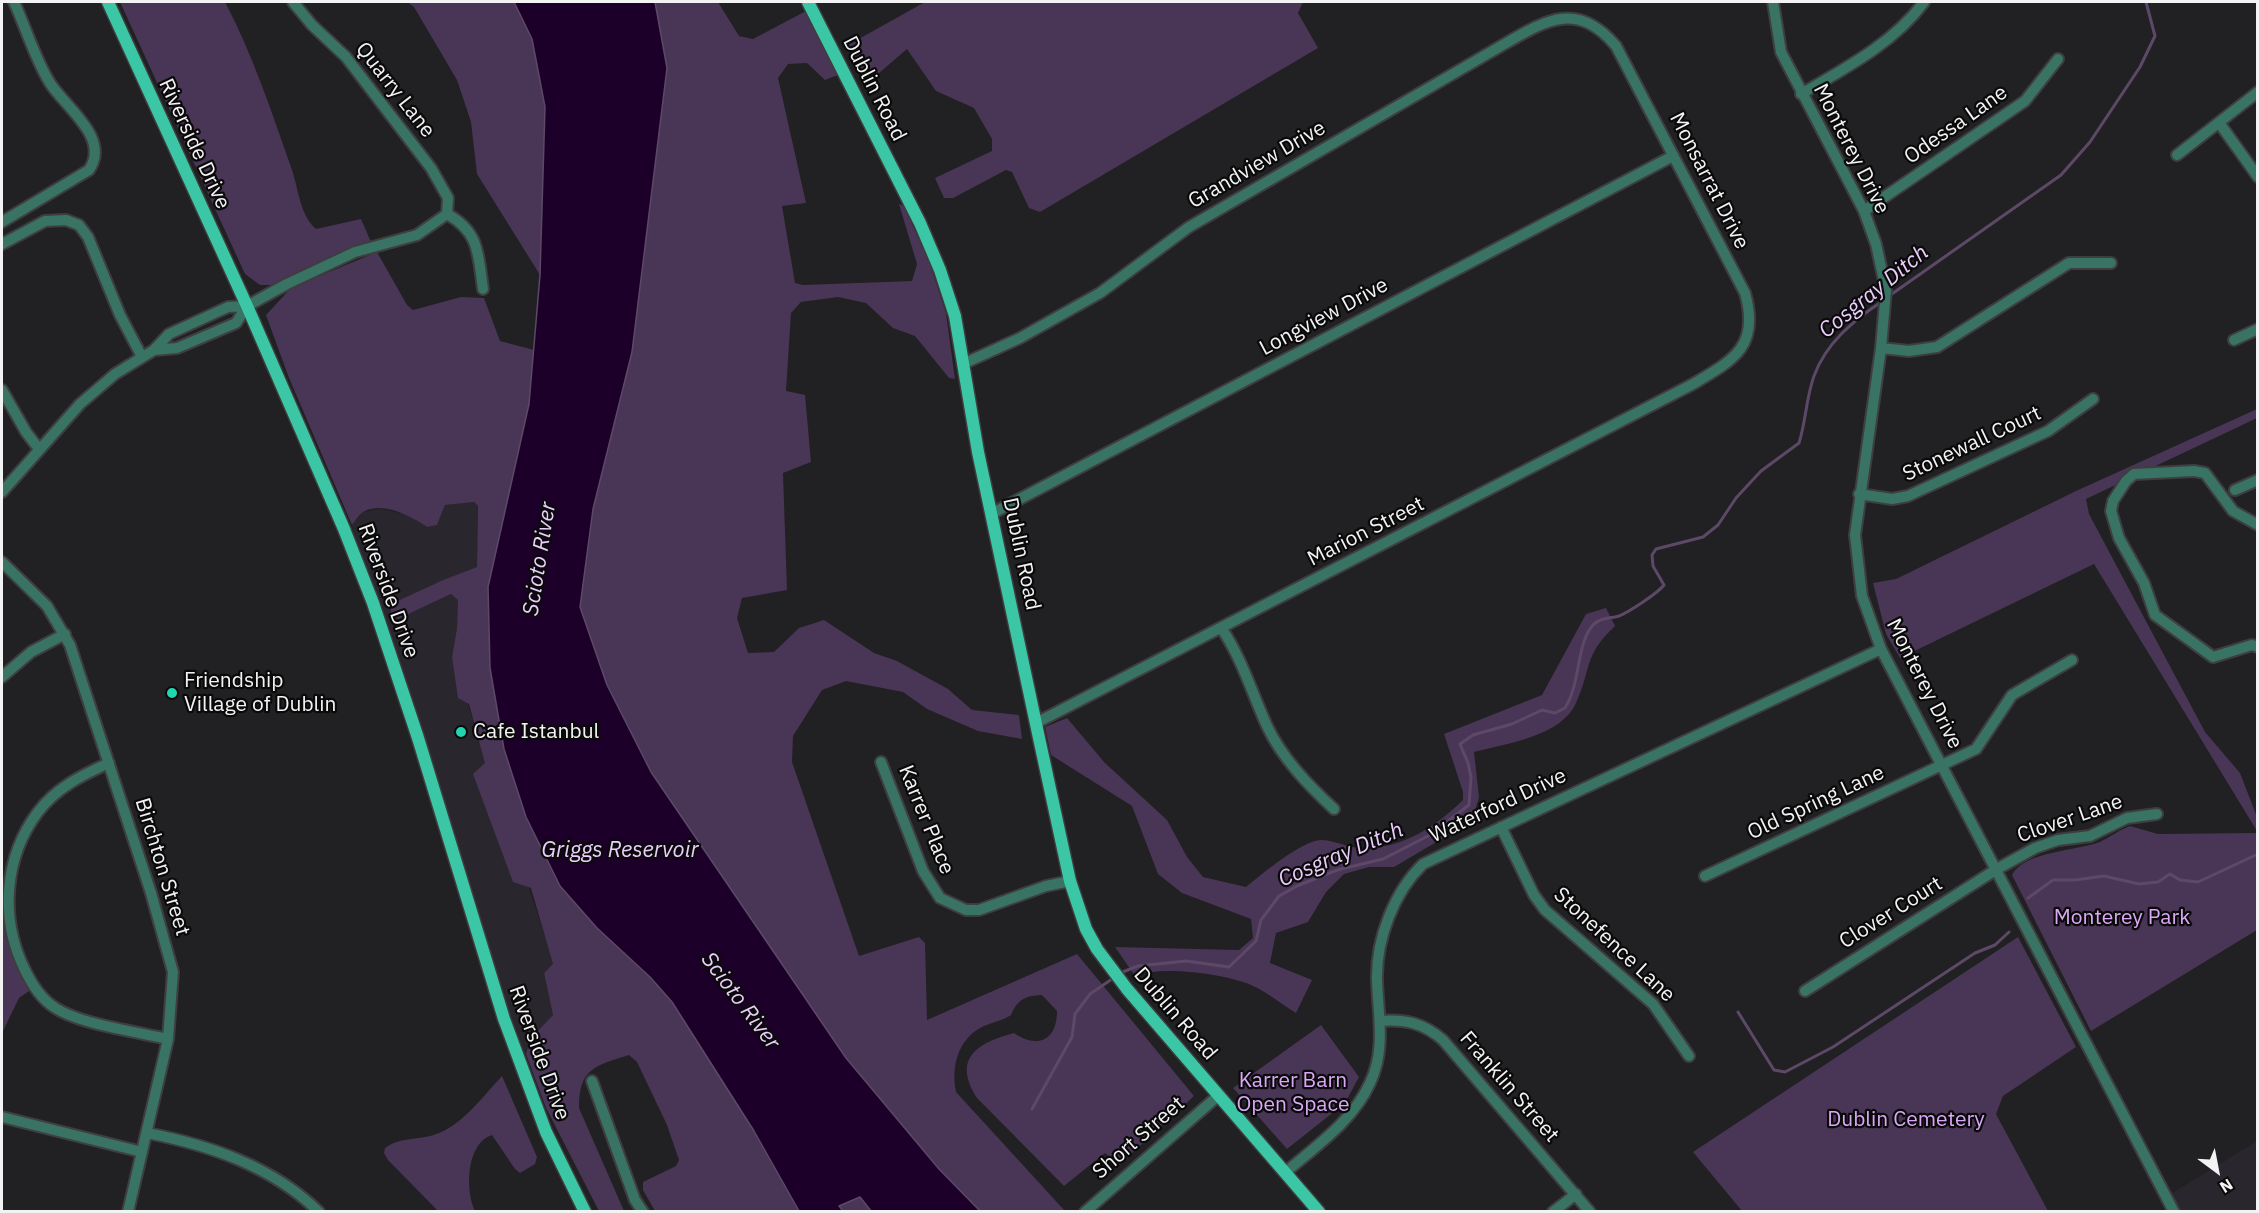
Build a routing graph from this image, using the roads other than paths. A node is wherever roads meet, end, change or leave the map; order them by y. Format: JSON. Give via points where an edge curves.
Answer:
{"nodes":[{"id":1,"x":14,"y":2,"type":"edge"},
{"id":2,"x":108,"y":2,"type":"edge"},
{"id":3,"x":292,"y":2,"type":"edge"},
{"id":4,"x":808,"y":2,"type":"edge"},
{"id":5,"x":1773,"y":2,"type":"edge"},
{"id":6,"x":1924,"y":2,"type":"edge"},
{"id":7,"x":1578,"y":18,"type":"joint"},
{"id":8,"x":2058,"y":59,"type":"dead end"},
{"id":9,"x":2258,"y":92,"type":"edge"},
{"id":10,"x":1801,"y":93,"type":"junction"},
{"id":11,"x":2220,"y":124,"type":"junction"},
{"id":12,"x":2177,"y":155,"type":"dead end"},
{"id":13,"x":1674,"y":156,"type":"junction"},
{"id":14,"x":2258,"y":177,"type":"edge"},
{"id":15,"x":1864,"y":211,"type":"junction"},
{"id":16,"x":447,"y":214,"type":"junction"},
{"id":17,"x":2,"y":222,"type":"edge"},
{"id":18,"x":2,"y":244,"type":"edge"},
{"id":19,"x":2111,"y":263,"type":"dead end"},
{"id":20,"x":483,"y":289,"type":"dead end"},
{"id":21,"x":248,"y":306,"type":"junction"},
{"id":22,"x":2258,"y":329,"type":"edge"},
{"id":23,"x":2234,"y":340,"type":"dead end"},
{"id":24,"x":1881,"y":348,"type":"junction"},
{"id":25,"x":154,"y":350,"type":"junction"},
{"id":26,"x":142,"y":357,"type":"junction"},
{"id":27,"x":965,"y":363,"type":"junction"},
{"id":28,"x":1713,"y":372,"type":"joint"},
{"id":29,"x":2,"y":390,"type":"edge"},
{"id":30,"x":2093,"y":399,"type":"dead end"},
{"id":31,"x":39,"y":449,"type":"junction"},
{"id":32,"x":2258,"y":480,"type":"edge"},
{"id":33,"x":2235,"y":490,"type":"dead end"},
{"id":34,"x":2,"y":492,"type":"edge"},
{"id":35,"x":1859,"y":494,"type":"junction"},
{"id":36,"x":993,"y":513,"type":"junction"},
{"id":37,"x":2258,"y":525,"type":"edge"},
{"id":38,"x":2,"y":562,"type":"edge"},
{"id":39,"x":1222,"y":628,"type":"junction"},
{"id":40,"x":65,"y":634,"type":"junction"},
{"id":41,"x":2258,"y":646,"type":"edge"},
{"id":42,"x":1881,"y":649,"type":"junction"},
{"id":43,"x":2072,"y":660,"type":"dead end"},
{"id":44,"x":2,"y":677,"type":"edge"},
{"id":45,"x":1036,"y":723,"type":"junction"},
{"id":46,"x":881,"y":762,"type":"dead end"},
{"id":47,"x":109,"y":763,"type":"junction"},
{"id":48,"x":1943,"y":765,"type":"junction"},
{"id":49,"x":1334,"y":809,"type":"dead end"},
{"id":50,"x":2157,"y":814,"type":"dead end"},
{"id":51,"x":1502,"y":827,"type":"junction"},
{"id":52,"x":1997,"y":869,"type":"junction"},
{"id":53,"x":1705,"y":876,"type":"dead end"},
{"id":54,"x":1070,"y":881,"type":"junction"},
{"id":55,"x":1805,"y":991,"type":"dead end"},
{"id":56,"x":1380,"y":1021,"type":"junction"},
{"id":57,"x":168,"y":1040,"type":"junction"},
{"id":58,"x":1689,"y":1056,"type":"dead end"},
{"id":59,"x":592,"y":1081,"type":"dead end"},
{"id":60,"x":1219,"y":1095,"type":"junction"},
{"id":61,"x":2,"y":1118,"type":"edge"},
{"id":62,"x":147,"y":1133,"type":"junction"},
{"id":63,"x":142,"y":1152,"type":"junction"},
{"id":64,"x":1286,"y":1172,"type":"junction"},
{"id":65,"x":1576,"y":1194,"type":"junction"},
{"id":66,"x":128,"y":1212,"type":"edge"},
{"id":67,"x":319,"y":1212,"type":"edge"},
{"id":68,"x":585,"y":1212,"type":"edge"},
{"id":69,"x":643,"y":1212,"type":"edge"},
{"id":70,"x":1085,"y":1212,"type":"edge"},
{"id":71,"x":1319,"y":1212,"type":"edge"},
{"id":72,"x":1553,"y":1212,"type":"edge"},
{"id":73,"x":1590,"y":1212,"type":"edge"},
{"id":74,"x":2174,"y":1212,"type":"edge"}],
"edges":[{"from":1,"to":17,"type":"street","via":[[49,82],[80,118],[94,144],[95,161],[81,175]]},
{"from":2,"to":21,"type":"main road","name":"Riverside Drive"},
{"from":3,"to":16,"type":"street","name":"Quarry Lane","via":[[346,57],[431,168],[448,198]]},
{"from":4,"to":27,"type":"main road","name":"Dublin Road","via":[[924,233],[955,315]]},
{"from":5,"to":10,"type":"street","name":"Monterey Drive","via":[[1781,52]]},
{"from":6,"to":10,"type":"street","via":[[1896,32]]},
{"from":7,"to":13,"type":"street","name":"Monsarrat Drive","via":[[1603,30],[1616,46]]},
{"from":7,"to":27,"type":"street","name":"Grandview Drive","via":[[1538,24],[1190,227],[1100,293],[1020,338]]},
{"from":8,"to":15,"type":"street","name":"Odessa Lane","via":[[2025,101]]},
{"from":9,"to":11,"type":"street"},
{"from":10,"to":15,"type":"street","name":"Monterey Drive"},
{"from":11,"to":12,"type":"street"},
{"from":11,"to":14,"type":"street"},
{"from":13,"to":28,"type":"street","name":"Monsarrat Drive","via":[[1745,293],[1751,313],[1749,334],[1740,352]]},
{"from":13,"to":36,"type":"street","name":"Longview Drive"},
{"from":15,"to":24,"type":"street","name":"Monterey Drive","via":[[1886,290]]},
{"from":16,"to":20,"type":"street","via":[[465,225],[473,239]]},
{"from":16,"to":21,"type":"street","via":[[417,234],[355,252]]},
{"from":18,"to":26,"type":"street","via":[[45,221],[66,220],[79,225]]},
{"from":19,"to":24,"type":"street","via":[[2069,263],[1937,347],[1909,351]]},
{"from":21,"to":25,"type":"street","via":[[228,307],[169,334]]},
{"from":21,"to":25,"type":"street","via":[[236,323],[177,348]]},
{"from":21,"to":68,"type":"main road","name":"Riverside Drive","via":[[374,603],[504,1019],[546,1132]]},
{"from":22,"to":23,"type":"street"},
{"from":24,"to":35,"type":"street","name":"Monterey Drive"},
{"from":25,"to":26,"type":"street"},
{"from":26,"to":31,"type":"street","via":[[80,404]]},
{"from":27,"to":36,"type":"main road","name":"Dublin Road","via":[[978,452]]},
{"from":28,"to":39,"type":"street","name":"Marion Street"},
{"from":29,"to":31,"type":"street"},
{"from":30,"to":35,"type":"street","name":"Stonewall Court","via":[[2048,431],[1908,496],[1892,499]]},
{"from":31,"to":34,"type":"street"},
{"from":32,"to":33,"type":"street"},
{"from":35,"to":42,"type":"street","name":"Monterey Drive","via":[[1855,535],[1858,574]]},
{"from":36,"to":45,"type":"main road","name":"Dublin Road"},
{"from":37,"to":41,"type":"street","via":[[2234,511],[2205,473],[2194,471],[2134,474],[2119,490],[2111,511],[2119,538],[2144,582],[2151,607],[2162,621],[2213,657]]},
{"from":38,"to":40,"type":"street","name":"Birchton Street","via":[[47,606]]},
{"from":39,"to":45,"type":"street","name":"Marion Street"},
{"from":39,"to":49,"type":"street","via":[[1246,672],[1268,728],[1291,765]]},
{"from":40,"to":44,"type":"street","via":[[26,656]]},
{"from":40,"to":47,"type":"street","name":"Birchton Street"},
{"from":42,"to":48,"type":"street","name":"Monterey Drive"},
{"from":42,"to":51,"type":"street","name":"Waterford Drive"},
{"from":43,"to":48,"type":"street","name":"Old Spring Lane","via":[[2012,695],[1981,744]]},
{"from":45,"to":54,"type":"main road","name":"Dublin Road"},
{"from":46,"to":54,"type":"street","name":"Karrer Place","via":[[923,871],[940,898],[966,910],[979,910]]},
{"from":47,"to":57,"type":"street","name":"Birchton Street","via":[[173,972]]},
{"from":47,"to":57,"type":"street","via":[[74,780],[37,813],[10,875],[8,910],[12,936],[31,982],[55,1008]]},
{"from":48,"to":52,"type":"street","name":"Monterey Drive"},
{"from":48,"to":53,"type":"street","name":"Old Spring Lane"},
{"from":50,"to":52,"type":"street","name":"Clover Lane","via":[[2127,818],[2090,836],[2048,844]]},
{"from":51,"to":56,"type":"street","name":"Waterford Drive","via":[[1436,856],[1402,887],[1379,958]]},
{"from":51,"to":58,"type":"street","name":"Stonefence Lane","via":[[1545,910],[1653,1004]]},
{"from":52,"to":55,"type":"street","name":"Clover Court"},
{"from":52,"to":74,"type":"street","name":"Monterey Drive"},
{"from":54,"to":60,"type":"main road","name":"Dublin Road","via":[[1086,929],[1106,962]]},
{"from":56,"to":64,"type":"street","name":"Waterford Drive","via":[[1376,1068],[1362,1100]]},
{"from":56,"to":65,"type":"street","name":"Franklin Street","via":[[1423,1024],[1443,1040]]},
{"from":57,"to":62,"type":"street","name":"Birchton Street"},
{"from":59,"to":69,"type":"street","via":[[635,1200]]},
{"from":60,"to":64,"type":"main road","name":"Dublin Road"},
{"from":60,"to":70,"type":"street","name":"Short Street"},
{"from":61,"to":63,"type":"street"},
{"from":62,"to":63,"type":"street","name":"Birchton Street"},
{"from":62,"to":67,"type":"street","via":[[224,1152],[280,1182]]},
{"from":63,"to":66,"type":"street","name":"Birchton Street"},
{"from":64,"to":71,"type":"main road","name":"Dublin Road"},
{"from":65,"to":72,"type":"street"},
{"from":65,"to":73,"type":"street","name":"Franklin Street"}]}
